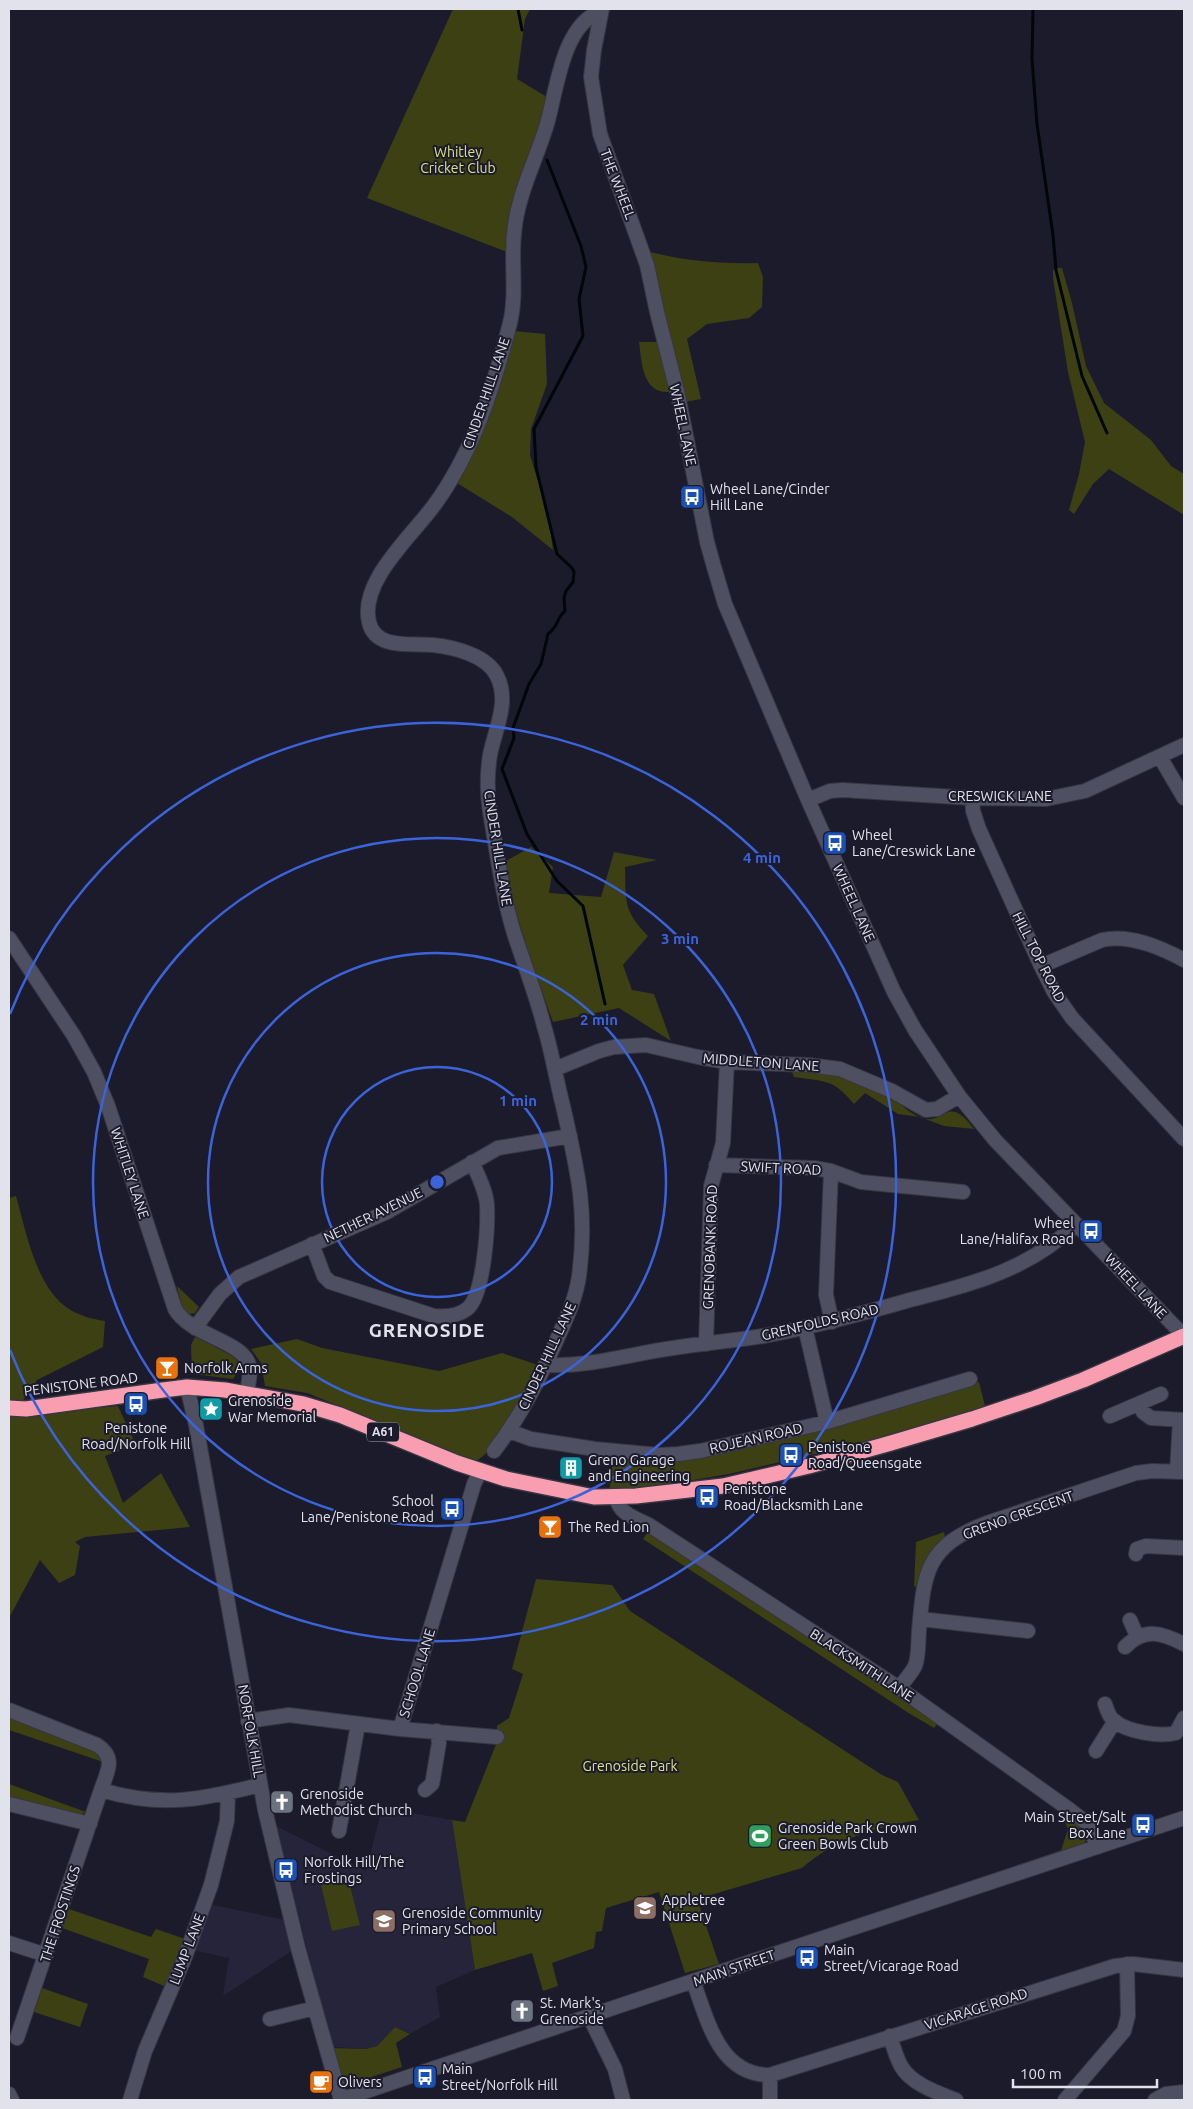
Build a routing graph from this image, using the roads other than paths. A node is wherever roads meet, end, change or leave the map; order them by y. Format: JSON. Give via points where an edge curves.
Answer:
{"nodes":[{"id":1,"x":602,"y":10,"type":"edge"},
{"id":2,"x":668,"y":357,"type":"joint"},
{"id":3,"x":1184,"y":746,"type":"edge"},
{"id":4,"x":1160,"y":757,"type":"junction"},
{"id":5,"x":972,"y":798,"type":"junction"},
{"id":6,"x":1184,"y":798,"type":"edge"},
{"id":7,"x":808,"y":800,"type":"junction"},
{"id":8,"x":9,"y":938,"type":"edge"},
{"id":9,"x":1184,"y":960,"type":"edge"},
{"id":10,"x":1040,"y":966,"type":"junction"},
{"id":11,"x":727,"y":1062,"type":"junction"},
{"id":12,"x":554,"y":1069,"type":"junction"},
{"id":13,"x":959,"y":1096,"type":"junction"},
{"id":14,"x":570,"y":1136,"type":"junction"},
{"id":15,"x":1184,"y":1139,"type":"edge"},
{"id":16,"x":472,"y":1162,"type":"junction"},
{"id":17,"x":716,"y":1165,"type":"junction"},
{"id":18,"x":831,"y":1171,"type":"junction"},
{"id":19,"x":963,"y":1192,"type":"dead end"},
{"id":20,"x":1076,"y":1224,"type":"junction"},
{"id":21,"x":312,"y":1244,"type":"junction"},
{"id":22,"x":832,"y":1322,"type":"junction"},
{"id":23,"x":194,"y":1328,"type":"junction"},
{"id":24,"x":805,"y":1328,"type":"junction"},
{"id":25,"x":1184,"y":1336,"type":"edge"},
{"id":26,"x":706,"y":1344,"type":"junction"},
{"id":27,"x":546,"y":1364,"type":"junction"},
{"id":28,"x":970,"y":1379,"type":"dead end"},
{"id":29,"x":187,"y":1387,"type":"junction"},
{"id":30,"x":247,"y":1393,"type":"junction"},
{"id":31,"x":1162,"y":1394,"type":"dead end"},
{"id":32,"x":1140,"y":1404,"type":"junction"},
{"id":33,"x":9,"y":1408,"type":"edge"},
{"id":34,"x":1110,"y":1416,"type":"dead end"},
{"id":35,"x":1182,"y":1420,"type":"edge"},
{"id":36,"x":827,"y":1422,"type":"junction"},
{"id":37,"x":509,"y":1432,"type":"junction"},
{"id":38,"x":494,"y":1451,"type":"dead end"},
{"id":39,"x":480,"y":1472,"type":"junction"},
{"id":40,"x":1181,"y":1472,"type":"edge"},
{"id":41,"x":616,"y":1496,"type":"junction"},
{"id":42,"x":1184,"y":1548,"type":"edge"},
{"id":43,"x":1136,"y":1554,"type":"dead end"},
{"id":44,"x":920,"y":1619,"type":"junction"},
{"id":45,"x":1130,"y":1620,"type":"dead end"},
{"id":46,"x":1028,"y":1631,"type":"dead end"},
{"id":47,"x":1137,"y":1636,"type":"junction"},
{"id":48,"x":1184,"y":1644,"type":"edge"},
{"id":49,"x":1125,"y":1647,"type":"dead end"},
{"id":50,"x":899,"y":1688,"type":"junction"},
{"id":51,"x":1105,"y":1704,"type":"dead end"},
{"id":52,"x":9,"y":1710,"type":"edge"},
{"id":53,"x":1184,"y":1718,"type":"edge"},
{"id":54,"x":248,"y":1721,"type":"junction"},
{"id":55,"x":1114,"y":1721,"type":"junction"},
{"id":56,"x":358,"y":1724,"type":"junction"},
{"id":57,"x":400,"y":1728,"type":"junction"},
{"id":58,"x":437,"y":1731,"type":"junction"},
{"id":59,"x":1180,"y":1736,"type":"edge"},
{"id":60,"x":497,"y":1737,"type":"dead end"},
{"id":61,"x":1096,"y":1751,"type":"dead end"},
{"id":62,"x":260,"y":1785,"type":"junction"},
{"id":63,"x":101,"y":1790,"type":"junction"},
{"id":64,"x":425,"y":1790,"type":"dead end"},
{"id":65,"x":228,"y":1793,"type":"junction"},
{"id":66,"x":9,"y":1804,"type":"edge"},
{"id":67,"x":1184,"y":1818,"type":"edge"},
{"id":68,"x":90,"y":1824,"type":"junction"},
{"id":69,"x":340,"y":1830,"type":"dead end"},
{"id":70,"x":1098,"y":1847,"type":"junction"},
{"id":71,"x":9,"y":1943,"type":"edge"},
{"id":72,"x":46,"y":1955,"type":"junction"},
{"id":73,"x":1127,"y":1964,"type":"junction"},
{"id":74,"x":1184,"y":1970,"type":"edge"},
{"id":75,"x":693,"y":1981,"type":"junction"},
{"id":76,"x":315,"y":2008,"type":"junction"},
{"id":77,"x":589,"y":2016,"type":"junction"},
{"id":78,"x":270,"y":2019,"type":"dead end"},
{"id":79,"x":890,"y":2036,"type":"junction"},
{"id":80,"x":18,"y":2038,"type":"dead end"},
{"id":81,"x":770,"y":2075,"type":"junction"},
{"id":82,"x":1184,"y":2092,"type":"edge"},
{"id":83,"x":9,"y":2094,"type":"edge"},
{"id":84,"x":12,"y":2100,"type":"edge"},
{"id":85,"x":130,"y":2100,"type":"edge"},
{"id":86,"x":340,"y":2100,"type":"edge"},
{"id":87,"x":623,"y":2100,"type":"edge"},
{"id":88,"x":770,"y":2100,"type":"edge"},
{"id":89,"x":956,"y":2100,"type":"edge"},
{"id":90,"x":1065,"y":2100,"type":"edge"},
{"id":91,"x":1155,"y":2100,"type":"edge"}],
"edges":[{"from":1,"to":2,"type":"street","name":"THE WHEEL","via":[[590,77],[597,120],[641,244]]},
{"from":1,"to":12,"type":"street","name":"CINDER HILL LANE","via":[[589,17],[576,33],[563,60],[516,217],[513,236],[514,297],[510,321],[472,437],[447,487],[379,575],[371,591],[368,611],[371,628],[384,640],[452,649],[474,656],[496,673],[502,710],[490,755],[488,796],[513,930],[545,1027]]},
{"from":2,"to":7,"type":"street","name":"WHEEL LANE","via":[[707,542],[725,604]]},
{"from":3,"to":4,"type":"street","name":"CRESWICK LANE"},
{"from":4,"to":5,"type":"street","name":"CRESWICK LANE","via":[[1108,782],[1066,796],[1046,799]]},
{"from":4,"to":6,"type":"street"},
{"from":5,"to":7,"type":"street","name":"CRESWICK LANE","via":[[844,790],[819,794]]},
{"from":5,"to":10,"type":"street","name":"HILL TOP ROAD","via":[[979,829]]},
{"from":7,"to":13,"type":"street","name":"WHEEL LANE","via":[[901,1006]]},
{"from":8,"to":23,"type":"street","name":"WHITLEY LANE","via":[[54,1004],[94,1072],[175,1309]]},
{"from":9,"to":10,"type":"street","via":[[1144,943],[1112,938]]},
{"from":10,"to":15,"type":"street","name":"HILL TOP ROAD","via":[[1072,1018]]},
{"from":11,"to":12,"type":"street","name":"MIDDLETON LANE","via":[[657,1046],[637,1045],[599,1051]]},
{"from":11,"to":13,"type":"street","name":"MIDDLETON LANE","via":[[840,1069],[892,1091],[926,1110],[937,1109]]},
{"from":11,"to":17,"type":"street","name":"GRENOBANK ROAD","via":[[723,1143]]},
{"from":12,"to":14,"type":"street","name":"CINDER HILL LANE"},
{"from":13,"to":20,"type":"street","name":"WHEEL LANE","via":[[994,1140]]},
{"from":14,"to":16,"type":"street","name":"NETHER AVENUE","via":[[498,1148]]},
{"from":14,"to":27,"type":"street","name":"CINDER HILL LANE","via":[[582,1202],[581,1259],[574,1298]]},
{"from":16,"to":21,"type":"street","name":"NETHER AVENUE","via":[[387,1212]]},
{"from":16,"to":21,"type":"street","via":[[486,1197],[487,1222],[481,1280],[467,1309],[451,1316],[434,1316],[330,1282],[324,1276]]},
{"from":17,"to":18,"type":"street","name":"SWIFT ROAD"},
{"from":17,"to":26,"type":"street","name":"GRENOBANK ROAD","via":[[710,1198]]},
{"from":18,"to":19,"type":"street","name":"SWIFT ROAD","via":[[861,1182]]},
{"from":18,"to":22,"type":"street","via":[[826,1295]]},
{"from":20,"to":22,"type":"street","name":"GRENFOLDS ROAD","via":[[1041,1253],[997,1274]]},
{"from":20,"to":25,"type":"street","name":"WHEEL LANE"},
{"from":21,"to":23,"type":"street","name":"NETHER AVENUE","via":[[239,1277],[220,1294]]},
{"from":22,"to":24,"type":"street","name":"GRENFOLDS ROAD"},
{"from":23,"to":30,"type":"street","name":"WHITLEY LANE","via":[[244,1356],[249,1368]]},
{"from":24,"to":26,"type":"street","name":"GRENFOLDS ROAD"},
{"from":24,"to":36,"type":"street"},
{"from":25,"to":41,"type":"highway","number":"A61","via":[[1035,1398],[882,1446],[723,1486]]},
{"from":26,"to":27,"type":"street","name":"GRENFOLDS ROAD","via":[[576,1365]]},
{"from":27,"to":37,"type":"street","name":"CINDER HILL LANE"},
{"from":28,"to":36,"type":"street","name":"ROJEAN ROAD"},
{"from":29,"to":30,"type":"highway","number":"A61"},
{"from":29,"to":33,"type":"highway","name":"PENISTONE ROAD","number":"A61","via":[[26,1409]]},
{"from":29,"to":54,"type":"street","name":"NORFOLK HILL"},
{"from":30,"to":39,"type":"highway","number":"A61","via":[[340,1415]]},
{"from":31,"to":32,"type":"street"},
{"from":32,"to":34,"type":"street"},
{"from":32,"to":35,"type":"street","via":[[1146,1416]]},
{"from":35,"to":40,"type":"street"},
{"from":36,"to":37,"type":"street","name":"ROJEAN ROAD","via":[[700,1451],[659,1455],[570,1445]]},
{"from":37,"to":38,"type":"street","name":"CINDER HILL LANE"},
{"from":39,"to":41,"type":"highway","number":"A61","via":[[569,1493]]},
{"from":39,"to":57,"type":"street","name":"SCHOOL LANE"},
{"from":40,"to":44,"type":"street","name":"GRENO CRESCENT","via":[[1136,1473],[968,1530],[944,1545],[931,1564],[923,1586]]},
{"from":41,"to":50,"type":"street","name":"BLACKSMITH LANE","via":[[622,1510]]},
{"from":42,"to":43,"type":"street","via":[[1146,1546],[1138,1549]]},
{"from":44,"to":46,"type":"street"},
{"from":44,"to":50,"type":"street","name":"GRENO CRESCENT","via":[[915,1665]]},
{"from":45,"to":47,"type":"street"},
{"from":47,"to":48,"type":"street","via":[[1158,1635]]},
{"from":47,"to":49,"type":"street"},
{"from":50,"to":70,"type":"street","name":"BLACKSMITH LANE","via":[[1081,1817]]},
{"from":51,"to":55,"type":"street"},
{"from":52,"to":63,"type":"street","name":"THE FROSTINGS","via":[[97,1745],[108,1754],[109,1766]]},
{"from":53,"to":59,"type":"street"},
{"from":54,"to":56,"type":"street","name":"SCHOOL LANE","via":[[290,1715]]},
{"from":54,"to":62,"type":"street","name":"NORFOLK HILL"},
{"from":55,"to":59,"type":"street","via":[[1149,1734]]},
{"from":55,"to":61,"type":"street"},
{"from":56,"to":57,"type":"street","name":"SCHOOL LANE"},
{"from":56,"to":69,"type":"street"},
{"from":57,"to":58,"type":"street"},
{"from":58,"to":60,"type":"street"},
{"from":58,"to":64,"type":"street","via":[[439,1743],[432,1784]]},
{"from":62,"to":65,"type":"street"},
{"from":62,"to":76,"type":"street","name":"NORFOLK HILL","via":[[276,1863]]},
{"from":63,"to":65,"type":"street","via":[[126,1797],[164,1801]]},
{"from":63,"to":68,"type":"street","name":"THE FROSTINGS"},
{"from":65,"to":85,"type":"street","name":"LUMP LANE","via":[[227,1821],[210,1885],[185,1957],[145,2051]]},
{"from":66,"to":68,"type":"street"},
{"from":67,"to":70,"type":"street","name":"MAIN STREET"},
{"from":68,"to":72,"type":"street","name":"THE FROSTINGS"},
{"from":70,"to":75,"type":"street","name":"MAIN STREET"},
{"from":71,"to":72,"type":"street"},
{"from":72,"to":80,"type":"street","name":"THE FROSTINGS"},
{"from":73,"to":74,"type":"street","name":"VICARAGE ROAD"},
{"from":73,"to":79,"type":"street","name":"VICARAGE ROAD"},
{"from":73,"to":90,"type":"street","via":[[1128,2016],[1124,2031]]},
{"from":75,"to":77,"type":"street","name":"MAIN STREET"},
{"from":75,"to":81,"type":"street","name":"VICARAGE ROAD","via":[[723,2052],[743,2070]]},
{"from":76,"to":78,"type":"street"},
{"from":76,"to":86,"type":"street","name":"NORFOLK HILL"},
{"from":77,"to":86,"type":"street","name":"MAIN STREET"},
{"from":77,"to":87,"type":"street","via":[[615,2069]]},
{"from":79,"to":81,"type":"street","name":"VICARAGE ROAD"},
{"from":79,"to":89,"type":"street","via":[[897,2058],[908,2074]]},
{"from":81,"to":88,"type":"street"},
{"from":82,"to":91,"type":"street","via":[[1166,2094]]},
{"from":83,"to":84,"type":"street"}]}
